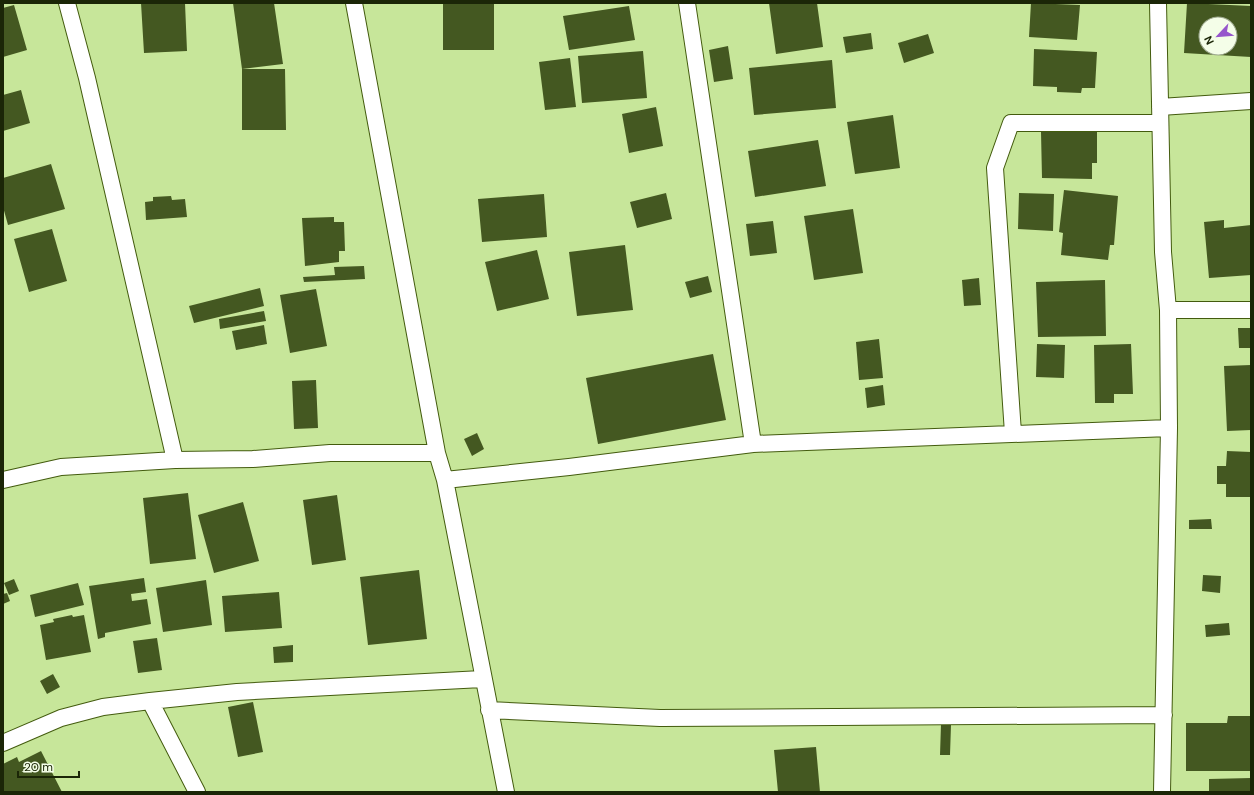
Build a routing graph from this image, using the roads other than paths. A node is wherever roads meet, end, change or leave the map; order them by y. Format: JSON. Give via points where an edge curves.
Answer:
{"nodes":[{"id":1,"x":66,"y":3,"type":"edge"},
{"id":2,"x":354,"y":3,"type":"edge"},
{"id":3,"x":687,"y":3,"type":"edge"},
{"id":4,"x":1158,"y":3,"type":"edge"},
{"id":5,"x":1251,"y":101,"type":"edge"},
{"id":6,"x":1160,"y":107,"type":"junction"},
{"id":7,"x":1160,"y":123,"type":"junction"},
{"id":8,"x":1168,"y":310,"type":"junction"},
{"id":9,"x":1251,"y":310,"type":"edge"},
{"id":10,"x":1170,"y":428,"type":"junction"},
{"id":11,"x":1013,"y":433,"type":"junction"},
{"id":12,"x":753,"y":444,"type":"junction"},
{"id":13,"x":437,"y":454,"type":"junction"},
{"id":14,"x":175,"y":460,"type":"junction"},
{"id":15,"x":3,"y":480,"type":"edge"},
{"id":16,"x":445,"y":480,"type":"junction"},
{"id":17,"x":482,"y":679,"type":"junction"},
{"id":18,"x":150,"y":701,"type":"junction"},
{"id":19,"x":489,"y":710,"type":"junction"},
{"id":20,"x":1164,"y":715,"type":"junction"},
{"id":21,"x":3,"y":743,"type":"edge"},
{"id":22,"x":197,"y":792,"type":"edge"},
{"id":23,"x":506,"y":792,"type":"edge"},
{"id":24,"x":1162,"y":792,"type":"edge"}],
"edges":[{"from":1,"to":14,"type":"street","via":[[88,78]]},
{"from":2,"to":13,"type":"street"},
{"from":3,"to":12,"type":"street"},
{"from":4,"to":6,"type":"street"},
{"from":5,"to":6,"type":"street"},
{"from":6,"to":7,"type":"street"},
{"from":7,"to":8,"type":"street","via":[[1163,252]]},
{"from":7,"to":11,"type":"street","via":[[1011,123],[994,168]]},
{"from":8,"to":9,"type":"street"},
{"from":8,"to":10,"type":"street"},
{"from":10,"to":11,"type":"street"},
{"from":10,"to":20,"type":"street"},
{"from":11,"to":12,"type":"street"},
{"from":12,"to":16,"type":"street","via":[[569,468]]},
{"from":13,"to":14,"type":"street","via":[[330,453],[253,459]]},
{"from":13,"to":16,"type":"street"},
{"from":14,"to":15,"type":"street","via":[[61,467]]},
{"from":16,"to":17,"type":"street"},
{"from":17,"to":18,"type":"street","via":[[252,691]]},
{"from":17,"to":19,"type":"street"},
{"from":18,"to":21,"type":"street","via":[[103,707],[61,718]]},
{"from":18,"to":22,"type":"street"},
{"from":19,"to":20,"type":"street","via":[[660,718]]},
{"from":19,"to":23,"type":"street"},
{"from":20,"to":24,"type":"street"}]}
